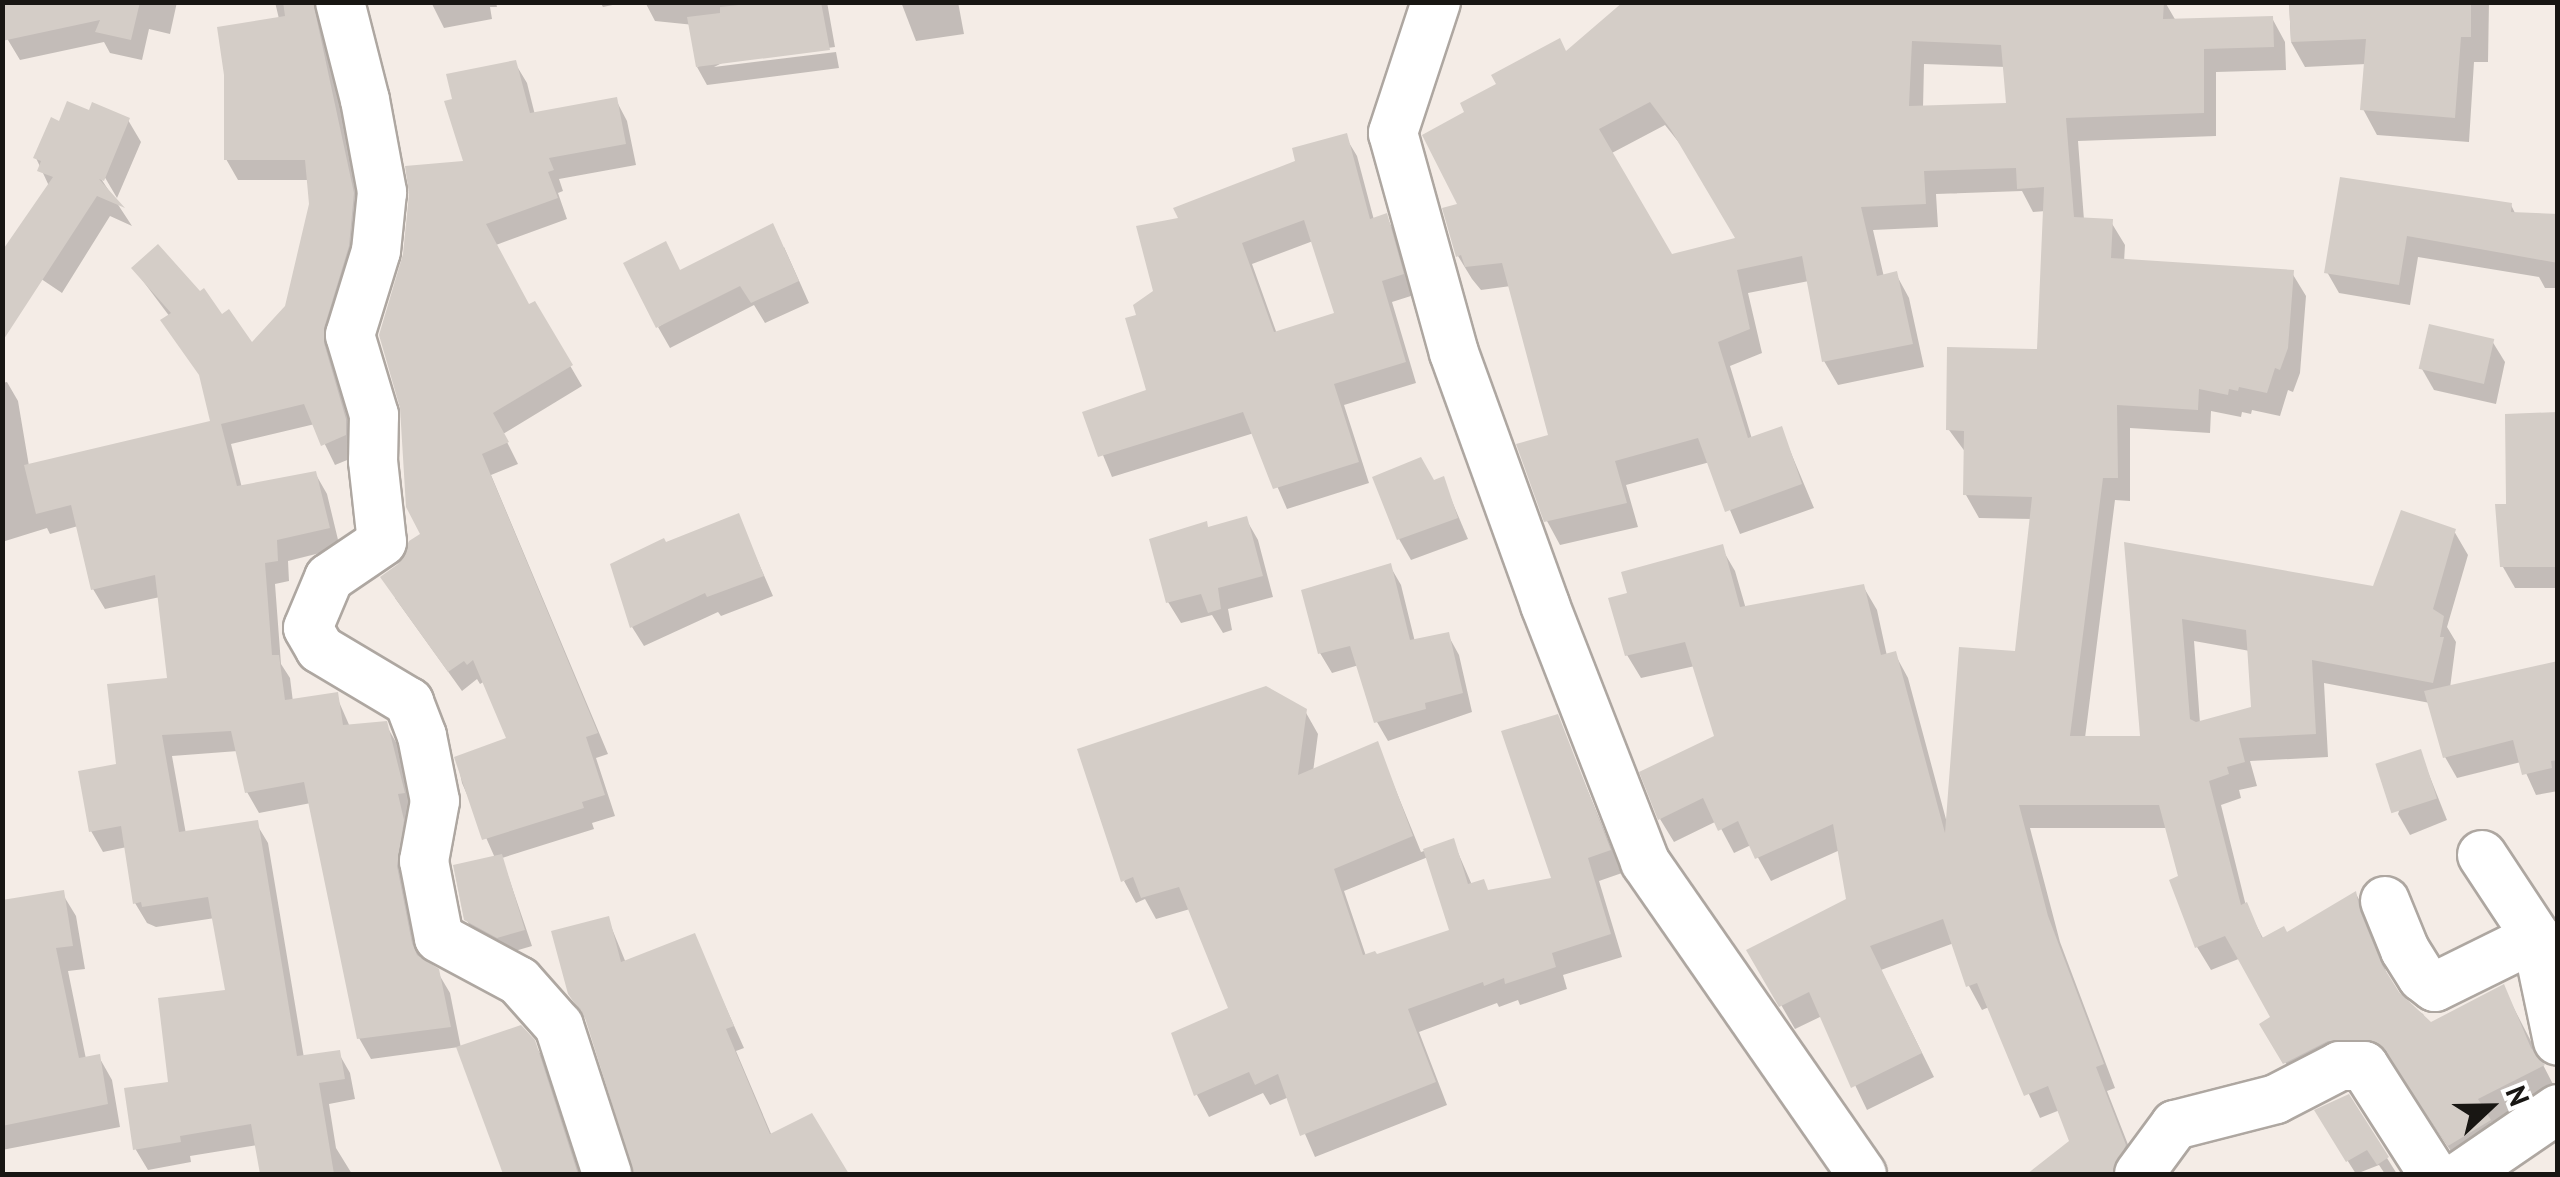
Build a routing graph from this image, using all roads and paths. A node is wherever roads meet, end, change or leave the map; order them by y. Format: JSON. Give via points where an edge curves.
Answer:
{"nodes":[{"id":1,"x":340,"y":2,"type":"edge"},
{"id":2,"x":1436,"y":2,"type":"edge"},
{"id":3,"x":2482,"y":855,"type":"dead end"},
{"id":4,"x":2385,"y":901,"type":"dead end"},
{"id":5,"x":2536,"y":936,"type":"junction"},
{"id":6,"x":2558,"y":1041,"type":"edge"},
{"id":7,"x":2558,"y":1109,"type":"edge"},
{"id":8,"x":2508,"y":1161,"type":"edge"},
{"id":9,"x":1857,"y":1173,"type":"edge"},
{"id":10,"x":607,"y":1174,"type":"edge"},
{"id":11,"x":2139,"y":1174,"type":"edge"},
{"id":12,"x":2433,"y":1174,"type":"edge"},
{"id":13,"x":2463,"y":1174,"type":"edge"}],
"edges":[{"from":1,"to":10,"type":"street","via":[[382,192],[376,251],[350,335],[374,415],[382,542],[329,578],[308,628],[320,649],[410,702],[435,801],[424,861],[438,938],[519,980],[560,1026]]},
{"from":2,"to":9,"type":"street","via":[[1394,132],[1454,353],[1645,862]]},
{"from":3,"to":5,"type":"street"},
{"from":4,"to":5,"type":"street","via":[[2405,950],[2435,988]]},
{"from":5,"to":6,"type":"street"},
{"from":7,"to":8,"type":"street"},
{"from":8,"to":13,"type":"street"},
{"from":11,"to":12,"type":"street","via":[[2175,1125],[2276,1099],[2340,1066],[2364,1066]]}]}
